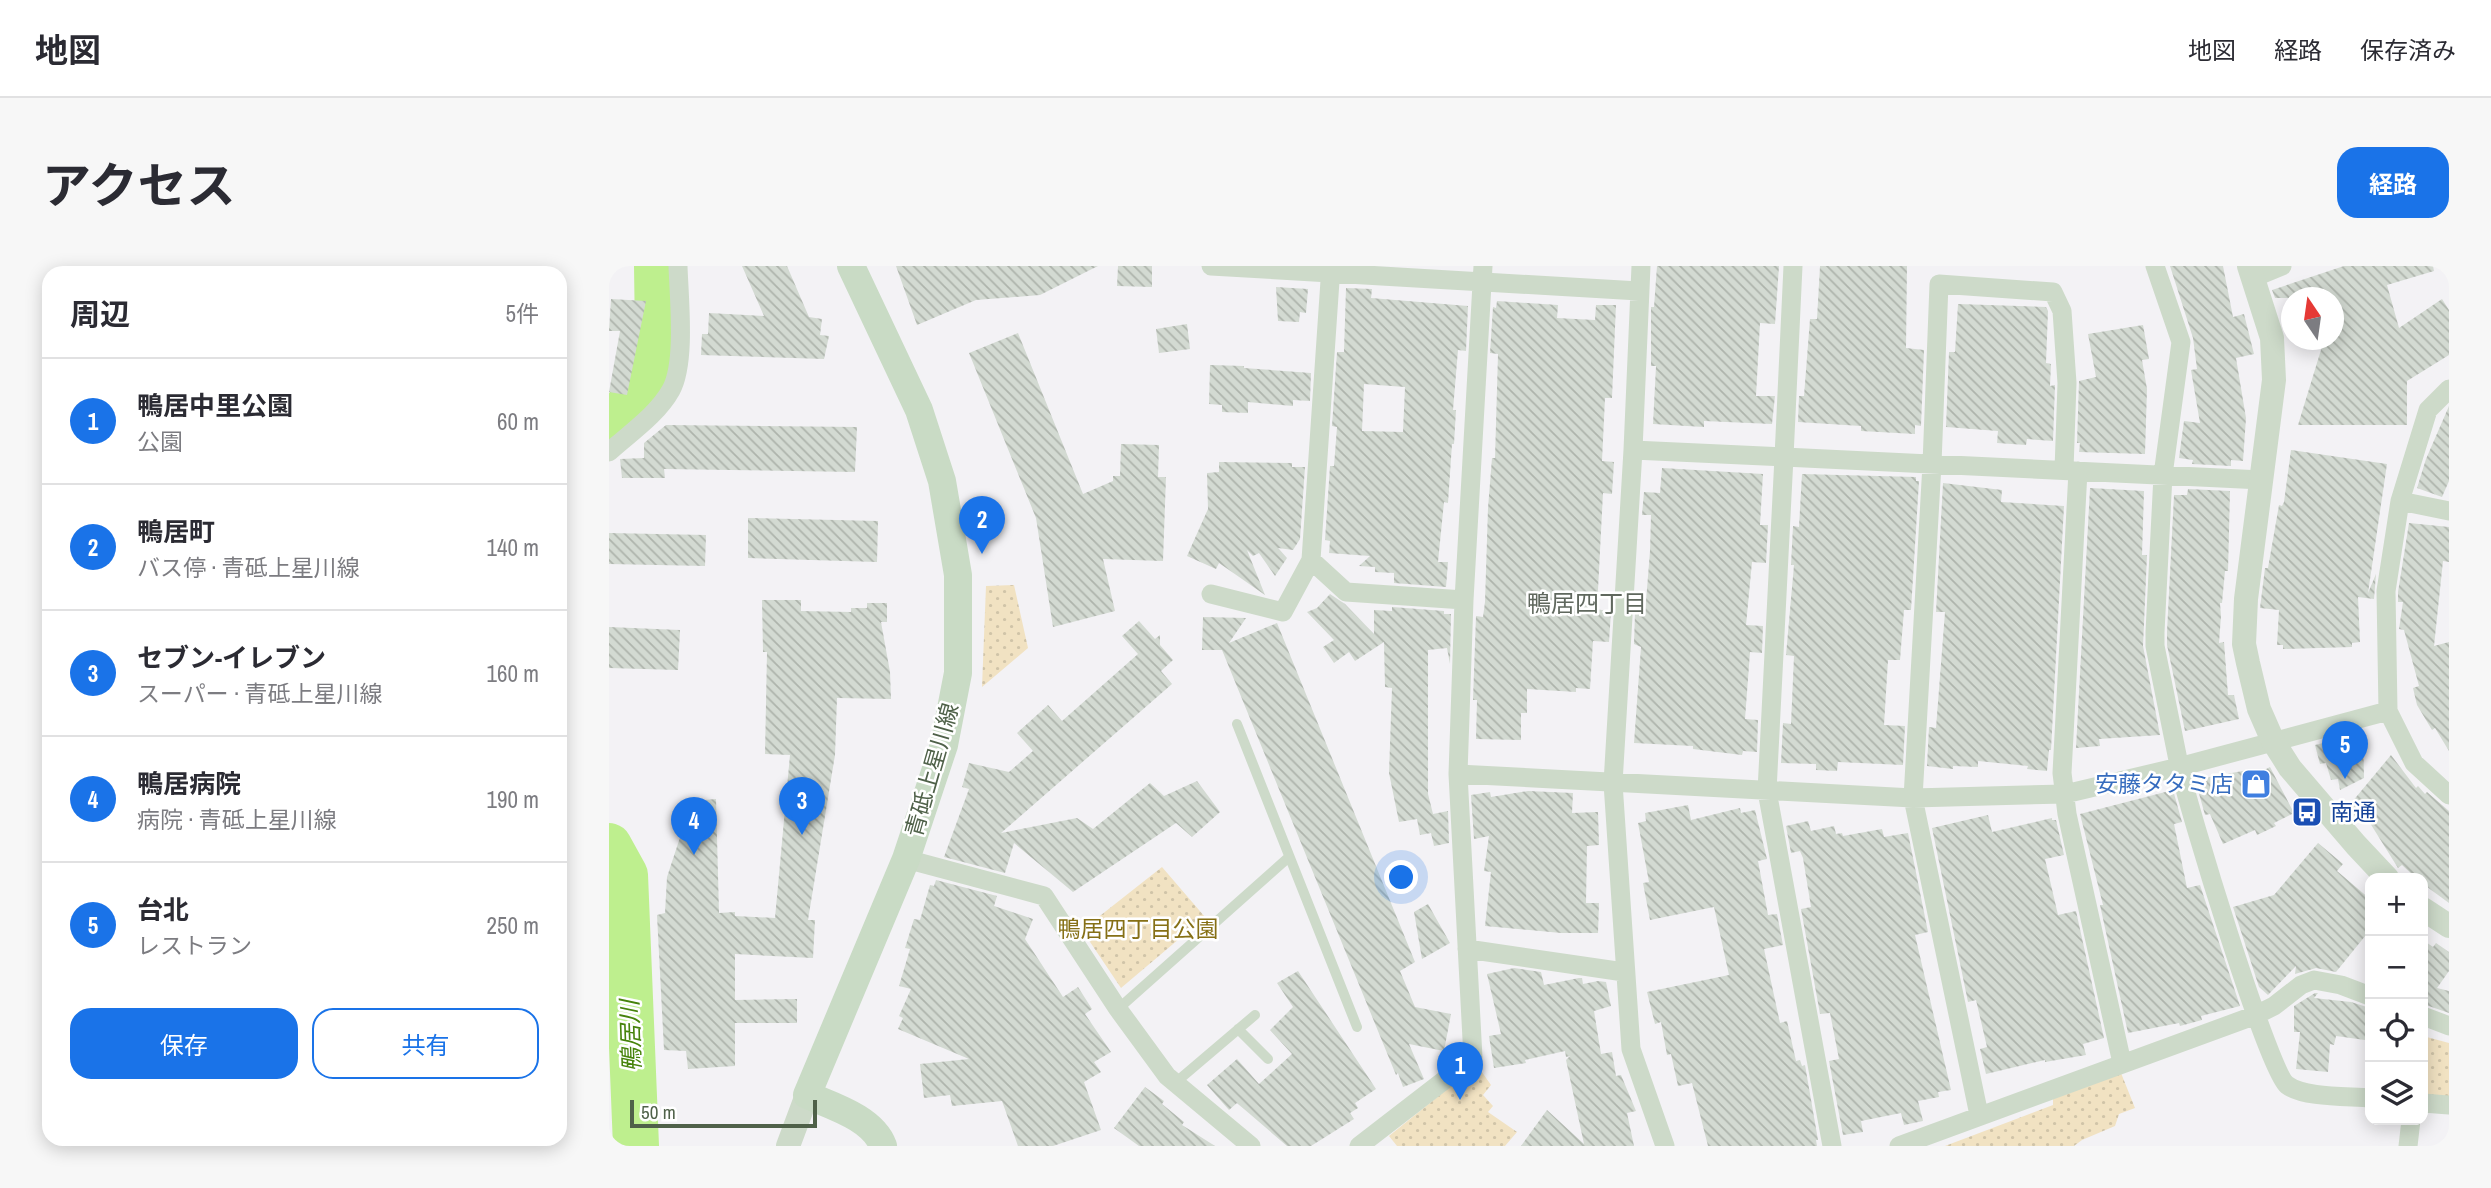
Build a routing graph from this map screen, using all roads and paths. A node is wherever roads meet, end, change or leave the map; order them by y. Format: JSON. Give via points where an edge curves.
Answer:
{"nodes":[{"id":1,"x":678,"y":266,"type":"edge"},
{"id":2,"x":851,"y":266,"type":"edge"},
{"id":3,"x":1211,"y":266,"type":"edge"},
{"id":4,"x":1641,"y":266,"type":"edge"},
{"id":5,"x":1793,"y":266,"type":"edge"},
{"id":6,"x":2155,"y":266,"type":"edge"},
{"id":7,"x":2282,"y":266,"type":"edge"},
{"id":8,"x":1331,"y":270,"type":"edge"},
{"id":9,"x":2251,"y":272,"type":"edge"},
{"id":10,"x":1483,"y":273,"type":"edge"},
{"id":11,"x":1639,"y":291,"type":"junction"},
{"id":12,"x":2449,"y":389,"type":"edge"},
{"id":13,"x":1633,"y":450,"type":"junction"},
{"id":14,"x":609,"y":452,"type":"edge"},
{"id":15,"x":1784,"y":457,"type":"junction"},
{"id":16,"x":1932,"y":464,"type":"junction"},
{"id":17,"x":2071,"y":471,"type":"junction"},
{"id":18,"x":2163,"y":475,"type":"junction"},
{"id":19,"x":2262,"y":480,"type":"junction"},
{"id":20,"x":2400,"y":501,"type":"junction"},
{"id":21,"x":2449,"y":511,"type":"edge"},
{"id":22,"x":1311,"y":560,"type":"junction"},
{"id":23,"x":1211,"y":594,"type":"dead end"},
{"id":24,"x":1464,"y":600,"type":"junction"},
{"id":25,"x":2388,"y":711,"type":"junction"},
{"id":26,"x":1237,"y":724,"type":"dead end"},
{"id":27,"x":2273,"y":741,"type":"junction"},
{"id":28,"x":2179,"y":767,"type":"junction"},
{"id":29,"x":1458,"y":774,"type":"junction"},
{"id":30,"x":1613,"y":783,"type":"junction"},
{"id":31,"x":1767,"y":791,"type":"junction"},
{"id":32,"x":2065,"y":794,"type":"junction"},
{"id":33,"x":2449,"y":795,"type":"edge"},
{"id":34,"x":1913,"y":798,"type":"junction"},
{"id":35,"x":1289,"y":857,"type":"junction"},
{"id":36,"x":906,"y":859,"type":"junction"},
{"id":37,"x":2383,"y":873,"type":"edge"},
{"id":38,"x":2428,"y":912,"type":"edge"},
{"id":39,"x":2449,"y":926,"type":"edge"},
{"id":40,"x":1467,"y":949,"type":"junction"},
{"id":41,"x":1624,"y":972,"type":"junction"},
{"id":42,"x":2365,"y":994,"type":"edge"},
{"id":43,"x":1118,"y":1009,"type":"junction"},
{"id":44,"x":1255,"y":1015,"type":"dead end"},
{"id":45,"x":2256,"y":1015,"type":"junction"},
{"id":46,"x":2428,"y":1018,"type":"edge"},
{"id":47,"x":2449,"y":1026,"type":"edge"},
{"id":48,"x":1357,"y":1027,"type":"dead end"},
{"id":49,"x":1238,"y":1029,"type":"junction"},
{"id":50,"x":1268,"y":1059,"type":"dead end"},
{"id":51,"x":2122,"y":1063,"type":"junction"},
{"id":52,"x":1175,"y":1083,"type":"junction"},
{"id":53,"x":807,"y":1095,"type":"junction"},
{"id":54,"x":2365,"y":1098,"type":"edge"},
{"id":55,"x":2428,"y":1103,"type":"edge"},
{"id":56,"x":2449,"y":1105,"type":"edge"},
{"id":57,"x":1979,"y":1115,"type":"junction"},
{"id":58,"x":2410,"y":1125,"type":"edge"},
{"id":59,"x":788,"y":1146,"type":"edge"},
{"id":60,"x":883,"y":1146,"type":"edge"},
{"id":61,"x":1251,"y":1146,"type":"edge"},
{"id":62,"x":1359,"y":1146,"type":"edge"},
{"id":63,"x":1665,"y":1146,"type":"edge"},
{"id":64,"x":1832,"y":1146,"type":"edge"},
{"id":65,"x":1899,"y":1146,"type":"edge"},
{"id":66,"x":2408,"y":1146,"type":"edge"}],
"edges":[{"from":1,"to":14,"type":"street","via":[[681,348],[672,389],[651,415]]},
{"from":2,"to":36,"type":"main road","name":"青砥上星川線","via":[[919,410],[942,481],[958,575],[958,673],[944,745]]},
{"from":3,"to":8,"type":"street"},
{"from":4,"to":11,"type":"street"},
{"from":5,"to":15,"type":"street"},
{"from":6,"to":18,"type":"street","via":[[2181,342]]},
{"from":7,"to":9,"type":"street"},
{"from":8,"to":10,"type":"street"},
{"from":8,"to":22,"type":"street"},
{"from":9,"to":19,"type":"street","via":[[2272,338],[2274,380]]},
{"from":10,"to":11,"type":"street"},
{"from":10,"to":24,"type":"street"},
{"from":11,"to":13,"type":"street"},
{"from":12,"to":20,"type":"street","via":[[2428,410]]},
{"from":13,"to":15,"type":"street"},
{"from":13,"to":30,"type":"street"},
{"from":15,"to":16,"type":"street"},
{"from":15,"to":31,"type":"street"},
{"from":16,"to":17,"type":"street"},
{"from":16,"to":17,"type":"street","via":[[1939,284],[2053,292],[2062,311]]},
{"from":16,"to":34,"type":"street"},
{"from":17,"to":18,"type":"street"},
{"from":17,"to":32,"type":"street"},
{"from":18,"to":19,"type":"street"},
{"from":18,"to":28,"type":"street","via":[[2155,646]]},
{"from":19,"to":27,"type":"street","via":[[2244,644],[2259,709]]},
{"from":20,"to":21,"type":"street"},
{"from":20,"to":25,"type":"street","via":[[2386,591]]},
{"from":22,"to":23,"type":"street","via":[[1283,612]]},
{"from":22,"to":24,"type":"street","via":[[1346,592]]},
{"from":24,"to":29,"type":"street"},
{"from":25,"to":27,"type":"street"},
{"from":25,"to":33,"type":"street","via":[[2414,763]]},
{"from":26,"to":35,"type":"lane"},
{"from":27,"to":28,"type":"street"},
{"from":27,"to":37,"type":"street","via":[[2290,768]]},
{"from":28,"to":32,"type":"street"},
{"from":28,"to":45,"type":"street"},
{"from":29,"to":30,"type":"street"},
{"from":29,"to":40,"type":"street"},
{"from":30,"to":31,"type":"street"},
{"from":30,"to":41,"type":"street"},
{"from":31,"to":34,"type":"street"},
{"from":31,"to":64,"type":"street"},
{"from":32,"to":34,"type":"street"},
{"from":32,"to":51,"type":"street"},
{"from":34,"to":57,"type":"street"},
{"from":35,"to":43,"type":"lane"},
{"from":35,"to":48,"type":"lane"},
{"from":36,"to":43,"type":"street","via":[[1044,896]]},
{"from":36,"to":53,"type":"main road","name":"青砥上星川線"},
{"from":38,"to":39,"type":"street"},
{"from":40,"to":41,"type":"street"},
{"from":40,"to":62,"type":"street","via":[[1473,1058]]},
{"from":41,"to":63,"type":"street","via":[[1631,1049]]},
{"from":42,"to":45,"type":"street","via":[[2313,980]]},
{"from":43,"to":52,"type":"street"},
{"from":44,"to":49,"type":"lane"},
{"from":45,"to":51,"type":"street"},
{"from":45,"to":54,"type":"street","via":[[2285,1084],[2298,1091]]},
{"from":46,"to":47,"type":"street"},
{"from":49,"to":50,"type":"lane"},
{"from":49,"to":52,"type":"lane"},
{"from":51,"to":57,"type":"street"},
{"from":52,"to":61,"type":"street"},
{"from":53,"to":59,"type":"street"},
{"from":53,"to":60,"type":"main road","via":[[862,1121]]},
{"from":55,"to":56,"type":"street"},
{"from":57,"to":65,"type":"street"},
{"from":58,"to":66,"type":"street"}]}
